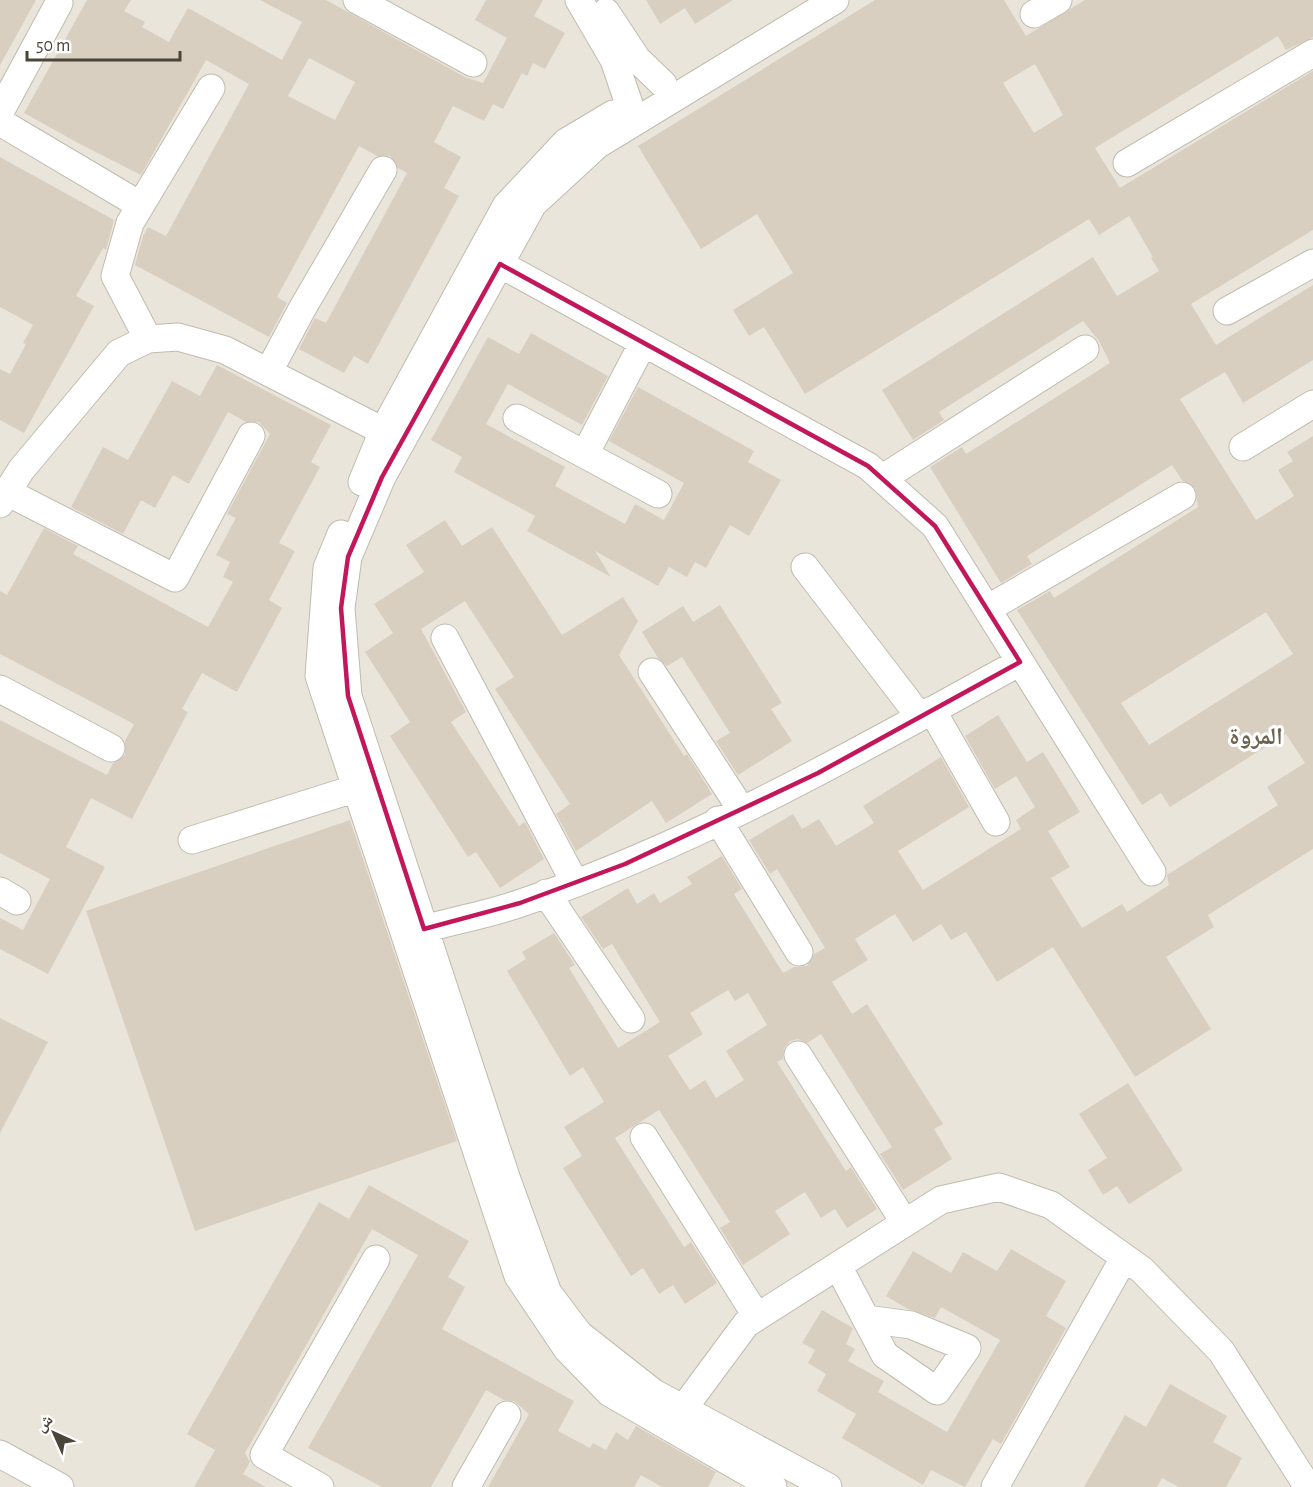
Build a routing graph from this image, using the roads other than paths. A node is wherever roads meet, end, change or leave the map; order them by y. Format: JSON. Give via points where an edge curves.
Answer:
{"nodes":[{"id":1,"x":579,"y":0,"type":"edge"},
{"id":2,"x":598,"y":0,"type":"edge"},
{"id":3,"x":801,"y":0,"type":"edge"},
{"id":4,"x":835,"y":0,"type":"edge"},
{"id":5,"x":1058,"y":0,"type":"edge"},
{"id":6,"x":365,"y":2,"type":"edge"},
{"id":7,"x":59,"y":3,"type":"dead end"},
{"id":8,"x":1034,"y":14,"type":"dead end"},
{"id":9,"x":1313,"y":53,"type":"edge"},
{"id":10,"x":472,"y":63,"type":"dead end"},
{"id":11,"x":663,"y":84,"type":"junction"},
{"id":12,"x":211,"y":88,"type":"dead end"},
{"id":13,"x":629,"y":104,"type":"junction"},
{"id":14,"x":0,"y":112,"type":"edge"},
{"id":15,"x":0,"y":122,"type":"edge"},
{"id":16,"x":1127,"y":163,"type":"dead end"},
{"id":17,"x":382,"y":170,"type":"dead end"},
{"id":18,"x":140,"y":205,"type":"junction"},
{"id":19,"x":1313,"y":263,"type":"edge"},
{"id":20,"x":500,"y":264,"type":"junction"},
{"id":21,"x":1227,"y":311,"type":"dead end"},
{"id":22,"x":148,"y":339,"type":"junction"},
{"id":23,"x":644,"y":343,"type":"junction"},
{"id":24,"x":1085,"y":350,"type":"dead end"},
{"id":25,"x":269,"y":371,"type":"junction"},
{"id":26,"x":1313,"y":404,"type":"edge"},
{"id":27,"x":517,"y":418,"type":"dead end"},
{"id":28,"x":383,"y":431,"type":"junction"},
{"id":29,"x":251,"y":436,"type":"dead end"},
{"id":30,"x":1243,"y":447,"type":"dead end"},
{"id":31,"x":585,"y":454,"type":"junction"},
{"id":32,"x":883,"y":478,"type":"junction"},
{"id":33,"x":658,"y":494,"type":"dead end"},
{"id":34,"x":1182,"y":496,"type":"dead end"},
{"id":35,"x":4,"y":498,"type":"edge"},
{"id":36,"x":805,"y":567,"type":"dead end"},
{"id":37,"x":987,"y":609,"type":"junction"},
{"id":38,"x":445,"y":638,"type":"dead end"},
{"id":39,"x":1020,"y":662,"type":"junction"},
{"id":40,"x":651,"y":672,"type":"dead end"},
{"id":41,"x":0,"y":689,"type":"edge"},
{"id":42,"x":926,"y":714,"type":"junction"},
{"id":43,"x":111,"y":748,"type":"dead end"},
{"id":44,"x":357,"y":788,"type":"junction"},
{"id":45,"x":729,"y":815,"type":"junction"},
{"id":46,"x":996,"y":822,"type":"dead end"},
{"id":47,"x":192,"y":840,"type":"dead end"},
{"id":48,"x":1152,"y":872,"type":"dead end"},
{"id":49,"x":575,"y":883,"type":"junction"},
{"id":50,"x":546,"y":894,"type":"junction"},
{"id":51,"x":424,"y":929,"type":"junction"},
{"id":52,"x":799,"y":952,"type":"dead end"},
{"id":53,"x":631,"y":1020,"type":"dead end"},
{"id":54,"x":798,"y":1054,"type":"dead end"},
{"id":55,"x":644,"y":1137,"type":"dead end"},
{"id":56,"x":905,"y":1223,"type":"junction"},
{"id":57,"x":1125,"y":1258,"type":"junction"},
{"id":58,"x":376,"y":1259,"type":"dead end"},
{"id":59,"x":838,"y":1266,"type":"junction"},
{"id":60,"x":758,"y":1317,"type":"junction"},
{"id":61,"x":866,"y":1319,"type":"dead end"},
{"id":62,"x":683,"y":1409,"type":"junction"},
{"id":63,"x":507,"y":1415,"type":"dead end"},
{"id":64,"x":0,"y":1454,"type":"edge"},
{"id":65,"x":60,"y":1487,"type":"edge"},
{"id":66,"x":320,"y":1487,"type":"edge"},
{"id":67,"x":466,"y":1487,"type":"edge"},
{"id":68,"x":773,"y":1487,"type":"edge"},
{"id":69,"x":828,"y":1487,"type":"edge"},
{"id":70,"x":995,"y":1487,"type":"edge"},
{"id":71,"x":1308,"y":1487,"type":"edge"}],
"edges":[{"from":1,"to":13,"type":"street","via":[[614,60]]},
{"from":2,"to":11,"type":"street","via":[[637,59]]},
{"from":3,"to":11,"type":"street"},
{"from":4,"to":20,"type":"street","via":[[597,145],[533,204]]},
{"from":5,"to":8,"type":"street"},
{"from":6,"to":10,"type":"street"},
{"from":7,"to":14,"type":"street"},
{"from":9,"to":16,"type":"street"},
{"from":11,"to":13,"type":"street"},
{"from":12,"to":18,"type":"street"},
{"from":13,"to":28,"type":"street","via":[[566,142],[506,206]]},
{"from":15,"to":18,"type":"street"},
{"from":17,"to":25,"type":"street"},
{"from":18,"to":22,"type":"street","via":[[130,223],[115,276]]},
{"from":19,"to":21,"type":"street"},
{"from":20,"to":23,"type":"street"},
{"from":20,"to":51,"type":"street","via":[[382,477],[348,557],[340,608],[348,696]]},
{"from":22,"to":25,"type":"street","via":[[178,337],[225,350]]},
{"from":22,"to":35,"type":"street","via":[[118,353],[21,470]]},
{"from":23,"to":31,"type":"street"},
{"from":23,"to":32,"type":"street","via":[[868,466]]},
{"from":24,"to":32,"type":"street"},
{"from":25,"to":28,"type":"street"},
{"from":26,"to":30,"type":"street"},
{"from":27,"to":31,"type":"street"},
{"from":28,"to":44,"type":"street","via":[[327,568],[325,589],[319,676]]},
{"from":29,"to":35,"type":"street","via":[[175,578]]},
{"from":31,"to":33,"type":"street"},
{"from":32,"to":37,"type":"street","via":[[935,526]]},
{"from":34,"to":37,"type":"street"},
{"from":36,"to":42,"type":"street"},
{"from":37,"to":39,"type":"street"},
{"from":38,"to":49,"type":"street"},
{"from":39,"to":42,"type":"street"},
{"from":39,"to":48,"type":"street"},
{"from":40,"to":45,"type":"street"},
{"from":41,"to":43,"type":"street"},
{"from":42,"to":45,"type":"street","via":[[818,773]]},
{"from":42,"to":46,"type":"street"},
{"from":44,"to":47,"type":"street"},
{"from":44,"to":68,"type":"street","via":[[518,1276],[567,1349],[610,1393]]},
{"from":45,"to":49,"type":"street"},
{"from":45,"to":52,"type":"street"},
{"from":49,"to":50,"type":"street"},
{"from":50,"to":51,"type":"street"},
{"from":50,"to":53,"type":"street"},
{"from":51,"to":62,"type":"street","via":[[548,1293],[579,1334],[654,1393]]},
{"from":54,"to":56,"type":"street"},
{"from":55,"to":60,"type":"street"},
{"from":56,"to":57,"type":"street","via":[[941,1200],[999,1187],[1051,1205]]},
{"from":56,"to":59,"type":"street"},
{"from":57,"to":70,"type":"street"},
{"from":57,"to":71,"type":"street","via":[[1142,1270],[1221,1351]]},
{"from":58,"to":66,"type":"street","via":[[264,1455]]},
{"from":59,"to":60,"type":"street"},
{"from":59,"to":61,"type":"street"},
{"from":60,"to":62,"type":"street","via":[[746,1324]]},
{"from":62,"to":69,"type":"street"},
{"from":63,"to":67,"type":"street"},
{"from":64,"to":65,"type":"street"}]}
